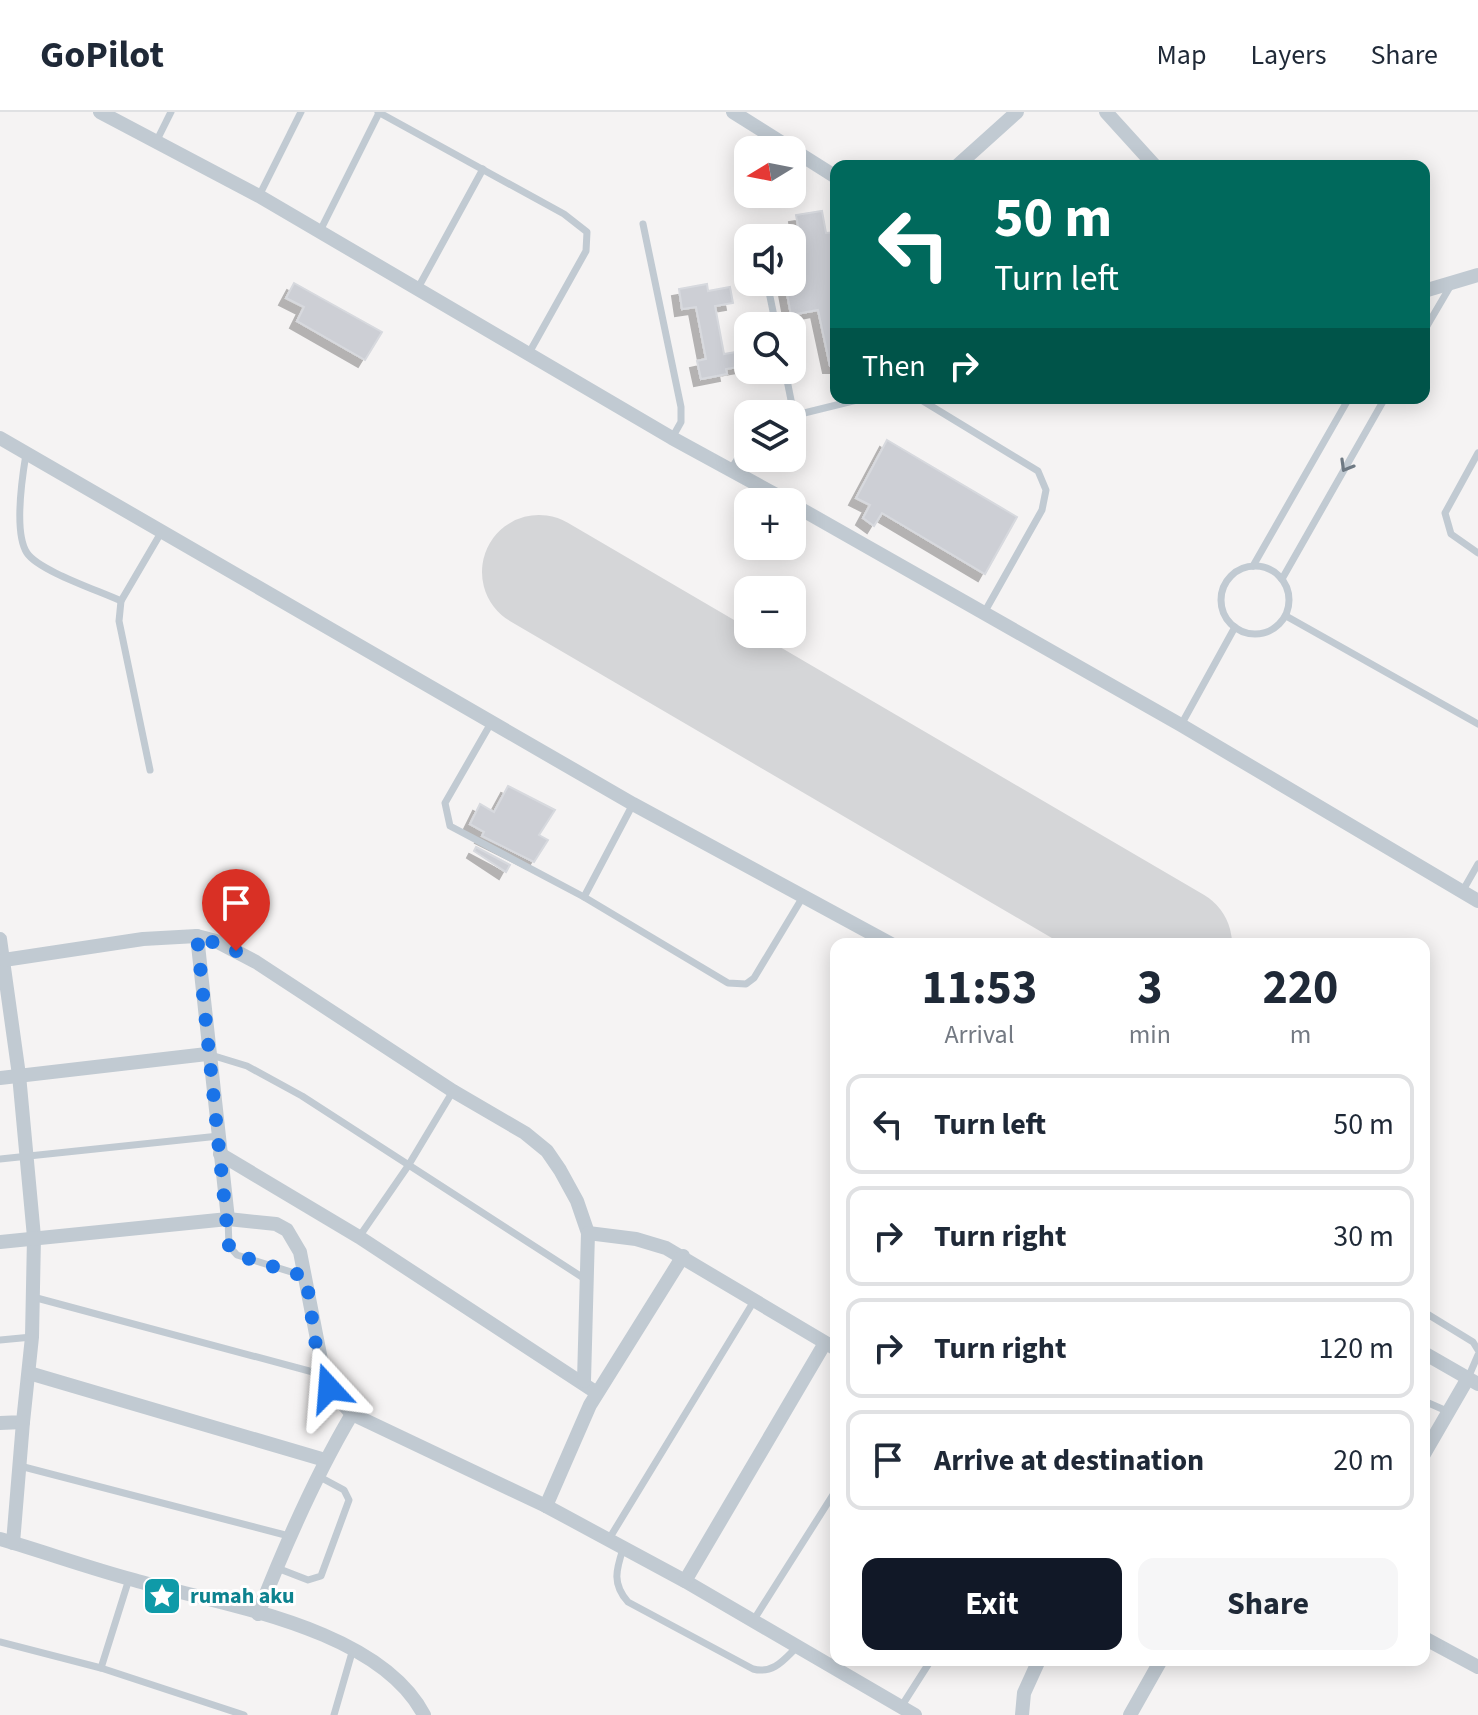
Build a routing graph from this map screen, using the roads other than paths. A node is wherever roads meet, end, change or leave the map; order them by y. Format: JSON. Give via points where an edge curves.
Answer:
{"nodes":[{"id":1,"x":100,"y":112,"type":"edge"},
{"id":2,"x":171,"y":112,"type":"edge"},
{"id":3,"x":301,"y":112,"type":"edge"},
{"id":4,"x":378,"y":112,"type":"edge"},
{"id":5,"x":733,"y":112,"type":"edge"},
{"id":6,"x":1017,"y":112,"type":"edge"},
{"id":7,"x":1106,"y":112,"type":"edge"},
{"id":8,"x":156,"y":142,"type":"junction"},
{"id":9,"x":964,"y":160,"type":"edge"},
{"id":10,"x":1150,"y":160,"type":"edge"},
{"id":11,"x":483,"y":169,"type":"junction"},
{"id":12,"x":830,"y":173,"type":"edge"},
{"id":13,"x":259,"y":196,"type":"junction"},
{"id":14,"x":643,"y":224,"type":"dead end"},
{"id":15,"x":320,"y":231,"type":"junction"},
{"id":16,"x":1478,"y":275,"type":"edge"},
{"id":17,"x":1452,"y":283,"type":"junction"},
{"id":18,"x":418,"y":288,"type":"junction"},
{"id":19,"x":1430,"y":289,"type":"edge"},
{"id":20,"x":1430,"y":321,"type":"edge"},
{"id":21,"x":528,"y":353,"type":"junction"},
{"id":22,"x":841,"y":404,"type":"edge"},
{"id":23,"x":928,"y":404,"type":"edge"},
{"id":24,"x":1346,"y":404,"type":"edge"},
{"id":25,"x":1381,"y":404,"type":"edge"},
{"id":26,"x":806,"y":413,"type":"edge"},
{"id":27,"x":0,"y":438,"type":"edge"},
{"id":28,"x":672,"y":438,"type":"junction"},
{"id":29,"x":27,"y":452,"type":"junction"},
{"id":30,"x":1478,"y":453,"type":"edge"},
{"id":31,"x":734,"y":464,"type":"edge"},
{"id":32,"x":731,"y":469,"type":"junction"},
{"id":33,"x":764,"y":488,"type":"edge"},
{"id":34,"x":806,"y":512,"type":"edge"},
{"id":35,"x":163,"y":529,"type":"junction"},
{"id":36,"x":1478,"y":553,"type":"edge"},
{"id":37,"x":1253,"y":566,"type":"junction"},
{"id":38,"x":1282,"y":579,"type":"junction"},
{"id":39,"x":121,"y":601,"type":"junction"},
{"id":40,"x":984,"y":613,"type":"junction"},
{"id":41,"x":1286,"y":616,"type":"junction"},
{"id":42,"x":1235,"y":627,"type":"junction"},
{"id":43,"x":493,"y":721,"type":"junction"},
{"id":44,"x":1478,"y":724,"type":"edge"},
{"id":45,"x":1181,"y":725,"type":"junction"},
{"id":46,"x":150,"y":770,"type":"dead end"},
{"id":47,"x":633,"y":804,"type":"junction"},
{"id":48,"x":1478,"y":864,"type":"edge"},
{"id":49,"x":1462,"y":892,"type":"junction"},
{"id":50,"x":804,"y":894,"type":"junction"},
{"id":51,"x":584,"y":897,"type":"junction"},
{"id":52,"x":1478,"y":901,"type":"edge"},
{"id":53,"x":197,"y":936,"type":"junction"},
{"id":54,"x":879,"y":938,"type":"edge"},
{"id":55,"x":0,"y":939,"type":"edge"},
{"id":56,"x":4,"y":960,"type":"junction"},
{"id":57,"x":4,"y":995,"type":"edge"},
{"id":58,"x":207,"y":1054,"type":"junction"},
{"id":59,"x":19,"y":1075,"type":"junction"},
{"id":60,"x":0,"y":1078,"type":"edge"},
{"id":61,"x":453,"y":1091,"type":"junction"},
{"id":62,"x":219,"y":1136,"type":"junction"},
{"id":63,"x":220,"y":1154,"type":"junction"},
{"id":64,"x":28,"y":1156,"type":"junction"},
{"id":65,"x":0,"y":1159,"type":"edge"},
{"id":66,"x":408,"y":1166,"type":"junction"},
{"id":67,"x":228,"y":1219,"type":"junction"},
{"id":68,"x":588,"y":1233,"type":"junction"},
{"id":69,"x":34,"y":1237,"type":"junction"},
{"id":70,"x":359,"y":1237,"type":"junction"},
{"id":71,"x":0,"y":1242,"type":"edge"},
{"id":72,"x":683,"y":1256,"type":"junction"},
{"id":73,"x":306,"y":1277,"type":"junction"},
{"id":74,"x":585,"y":1279,"type":"junction"},
{"id":75,"x":33,"y":1297,"type":"junction"},
{"id":76,"x":754,"y":1301,"type":"junction"},
{"id":77,"x":1430,"y":1316,"type":"edge"},
{"id":78,"x":32,"y":1337,"type":"junction"},
{"id":79,"x":0,"y":1340,"type":"edge"},
{"id":80,"x":830,"y":1345,"type":"edge"},
{"id":81,"x":830,"y":1348,"type":"edge"},
{"id":82,"x":1478,"y":1352,"type":"edge"},
{"id":83,"x":1430,"y":1356,"type":"edge"},
{"id":84,"x":29,"y":1373,"type":"junction"},
{"id":85,"x":324,"y":1375,"type":"junction"},
{"id":86,"x":584,"y":1381,"type":"junction"},
{"id":87,"x":1473,"y":1381,"type":"edge"},
{"id":88,"x":597,"y":1393,"type":"junction"},
{"id":89,"x":1430,"y":1404,"type":"edge"},
{"id":90,"x":1449,"y":1412,"type":"junction"},
{"id":91,"x":352,"y":1414,"type":"junction"},
{"id":92,"x":23,"y":1422,"type":"junction"},
{"id":93,"x":0,"y":1423,"type":"edge"},
{"id":94,"x":1430,"y":1444,"type":"edge"},
{"id":95,"x":325,"y":1460,"type":"junction"},
{"id":96,"x":20,"y":1466,"type":"junction"},
{"id":97,"x":318,"y":1476,"type":"junction"},
{"id":98,"x":830,"y":1499,"type":"edge"},
{"id":99,"x":546,"y":1506,"type":"junction"},
{"id":100,"x":289,"y":1536,"type":"junction"},
{"id":101,"x":7,"y":1541,"type":"edge"},
{"id":102,"x":607,"y":1541,"type":"junction"},
{"id":103,"x":623,"y":1549,"type":"junction"},
{"id":104,"x":277,"y":1568,"type":"junction"},
{"id":105,"x":129,"y":1579,"type":"junction"},
{"id":106,"x":685,"y":1581,"type":"junction"},
{"id":107,"x":258,"y":1614,"type":"junction"},
{"id":108,"x":753,"y":1621,"type":"junction"},
{"id":109,"x":1430,"y":1641,"type":"edge"},
{"id":110,"x":0,"y":1642,"type":"edge"},
{"id":111,"x":796,"y":1648,"type":"junction"},
{"id":112,"x":353,"y":1649,"type":"junction"},
{"id":113,"x":830,"y":1660,"type":"edge"},
{"id":114,"x":840,"y":1666,"type":"edge"},
{"id":115,"x":928,"y":1666,"type":"edge"},
{"id":116,"x":1036,"y":1666,"type":"edge"},
{"id":117,"x":1158,"y":1666,"type":"edge"},
{"id":118,"x":1478,"y":1667,"type":"edge"},
{"id":119,"x":101,"y":1668,"type":"junction"},
{"id":120,"x":908,"y":1711,"type":"edge"},
{"id":121,"x":244,"y":1715,"type":"edge"},
{"id":122,"x":334,"y":1715,"type":"edge"},
{"id":123,"x":424,"y":1715,"type":"edge"},
{"id":124,"x":1022,"y":1715,"type":"edge"},
{"id":125,"x":1130,"y":1715,"type":"edge"}],
"edges":[{"from":1,"to":8,"type":"street"},
{"from":2,"to":8,"type":"lane"},
{"from":3,"to":13,"type":"lane"},
{"from":4,"to":11,"type":"lane"},
{"from":4,"to":15,"type":"lane"},
{"from":5,"to":12,"type":"street"},
{"from":6,"to":9,"type":"street"},
{"from":7,"to":10,"type":"street"},
{"from":8,"to":13,"type":"street"},
{"from":11,"to":18,"type":"lane"},
{"from":11,"to":21,"type":"lane","via":[[575,222],[589,239]]},
{"from":13,"to":15,"type":"street"},
{"from":14,"to":28,"type":"lane","via":[[681,407],[681,422]]},
{"from":15,"to":18,"type":"street"},
{"from":16,"to":17,"type":"street"},
{"from":17,"to":19,"type":"street"},
{"from":17,"to":20,"type":"lane"},
{"from":18,"to":21,"type":"street"},
{"from":21,"to":28,"type":"street"},
{"from":22,"to":26,"type":"lane"},
{"from":23,"to":40,"type":"lane","via":[[1038,471],[1046,490],[1042,510]]},
{"from":24,"to":37,"type":"lane"},
{"from":25,"to":38,"type":"lane","one_way":true},
{"from":27,"to":29,"type":"street"},
{"from":28,"to":32,"type":"street"},
{"from":29,"to":35,"type":"street"},
{"from":29,"to":39,"type":"lane","via":[[21,495],[25,550],[42,564]]},
{"from":30,"to":36,"type":"lane","via":[[1445,513],[1451,534]]},
{"from":31,"to":32,"type":"lane"},
{"from":32,"to":33,"type":"street"},
{"from":34,"to":40,"type":"street"},
{"from":35,"to":39,"type":"lane"},
{"from":35,"to":43,"type":"street"},
{"from":37,"to":38,"type":"lane","via":[[1274,571]]},
{"from":37,"to":42,"type":"lane","via":[[1237,571],[1223,590],[1225,615]]},
{"from":38,"to":41,"type":"lane","via":[[1290,604]]},
{"from":39,"to":46,"type":"lane","via":[[119,621]]},
{"from":40,"to":45,"type":"street"},
{"from":41,"to":42,"type":"lane","via":[[1263,634]]},
{"from":41,"to":44,"type":"lane"},
{"from":42,"to":45,"type":"lane"},
{"from":43,"to":47,"type":"street"},
{"from":43,"to":51,"type":"lane","via":[[445,803],[450,826]]},
{"from":45,"to":49,"type":"street"},
{"from":47,"to":50,"type":"street"},
{"from":47,"to":51,"type":"lane"},
{"from":48,"to":49,"type":"lane"},
{"from":49,"to":52,"type":"street"},
{"from":50,"to":51,"type":"lane","via":[[754,978],[735,985]]},
{"from":50,"to":54,"type":"street"},
{"from":53,"to":56,"type":"street"},
{"from":53,"to":58,"type":"street"},
{"from":53,"to":61,"type":"street","via":[[256,962]]},
{"from":55,"to":56,"type":"street"},
{"from":56,"to":57,"type":"street"},
{"from":57,"to":59,"type":"street"},
{"from":58,"to":59,"type":"street"},
{"from":58,"to":62,"type":"street"},
{"from":58,"to":66,"type":"lane","via":[[262,1073]]},
{"from":59,"to":60,"type":"street"},
{"from":59,"to":64,"type":"street"},
{"from":61,"to":66,"type":"lane"},
{"from":61,"to":68,"type":"street","via":[[547,1151],[577,1201]]},
{"from":62,"to":63,"type":"street"},
{"from":62,"to":64,"type":"lane"},
{"from":63,"to":67,"type":"street"},
{"from":63,"to":70,"type":"street"},
{"from":64,"to":65,"type":"lane"},
{"from":64,"to":69,"type":"street"},
{"from":66,"to":70,"type":"lane"},
{"from":66,"to":74,"type":"lane"},
{"from":67,"to":69,"type":"street"},
{"from":67,"to":73,"type":"lane","via":[[229,1246],[237,1255]]},
{"from":67,"to":73,"type":"street","via":[[266,1221],[287,1230]]},
{"from":68,"to":72,"type":"street","via":[[649,1242]]},
{"from":68,"to":74,"type":"street"},
{"from":69,"to":71,"type":"street"},
{"from":69,"to":75,"type":"street"},
{"from":70,"to":86,"type":"street"},
{"from":72,"to":76,"type":"street"},
{"from":72,"to":88,"type":"street"},
{"from":73,"to":85,"type":"street"},
{"from":74,"to":86,"type":"street"},
{"from":75,"to":78,"type":"street"},
{"from":75,"to":85,"type":"lane"},
{"from":76,"to":80,"type":"street"},
{"from":76,"to":102,"type":"lane"},
{"from":77,"to":82,"type":"lane","via":[[1473,1342]]},
{"from":78,"to":79,"type":"lane"},
{"from":78,"to":84,"type":"street"},
{"from":81,"to":106,"type":"street"},
{"from":82,"to":87,"type":"lane"},
{"from":83,"to":87,"type":"street"},
{"from":84,"to":92,"type":"street"},
{"from":84,"to":95,"type":"street"},
{"from":85,"to":91,"type":"street"},
{"from":86,"to":88,"type":"street"},
{"from":87,"to":90,"type":"street"},
{"from":88,"to":99,"type":"street"},
{"from":89,"to":90,"type":"lane"},
{"from":90,"to":94,"type":"street"},
{"from":91,"to":95,"type":"street"},
{"from":91,"to":99,"type":"street"},
{"from":92,"to":93,"type":"street"},
{"from":92,"to":96,"type":"street"},
{"from":95,"to":97,"type":"street"},
{"from":96,"to":100,"type":"lane"},
{"from":96,"to":101,"type":"street"},
{"from":97,"to":100,"type":"street"},
{"from":97,"to":104,"type":"lane","via":[[344,1490],[349,1500],[321,1576],[308,1580]]},
{"from":98,"to":108,"type":"lane"},
{"from":99,"to":102,"type":"street"},
{"from":100,"to":104,"type":"street"},
{"from":101,"to":105,"type":"street"},
{"from":102,"to":103,"type":"street"},
{"from":103,"to":106,"type":"street"},
{"from":103,"to":111,"type":"lane","via":[[615,1572],[628,1602],[753,1669],[779,1666]]},
{"from":104,"to":107,"type":"street"},
{"from":105,"to":107,"type":"street"},
{"from":105,"to":119,"type":"lane"},
{"from":106,"to":108,"type":"street"},
{"from":107,"to":112,"type":"street"},
{"from":108,"to":111,"type":"street"},
{"from":109,"to":118,"type":"street"},
{"from":110,"to":119,"type":"lane"},
{"from":111,"to":113,"type":"street"},
{"from":112,"to":122,"type":"lane"},
{"from":112,"to":123,"type":"street","via":[[402,1682]]},
{"from":114,"to":120,"type":"street"},
{"from":115,"to":120,"type":"lane"},
{"from":116,"to":124,"type":"street"},
{"from":117,"to":125,"type":"street"},
{"from":119,"to":121,"type":"lane"}]}
